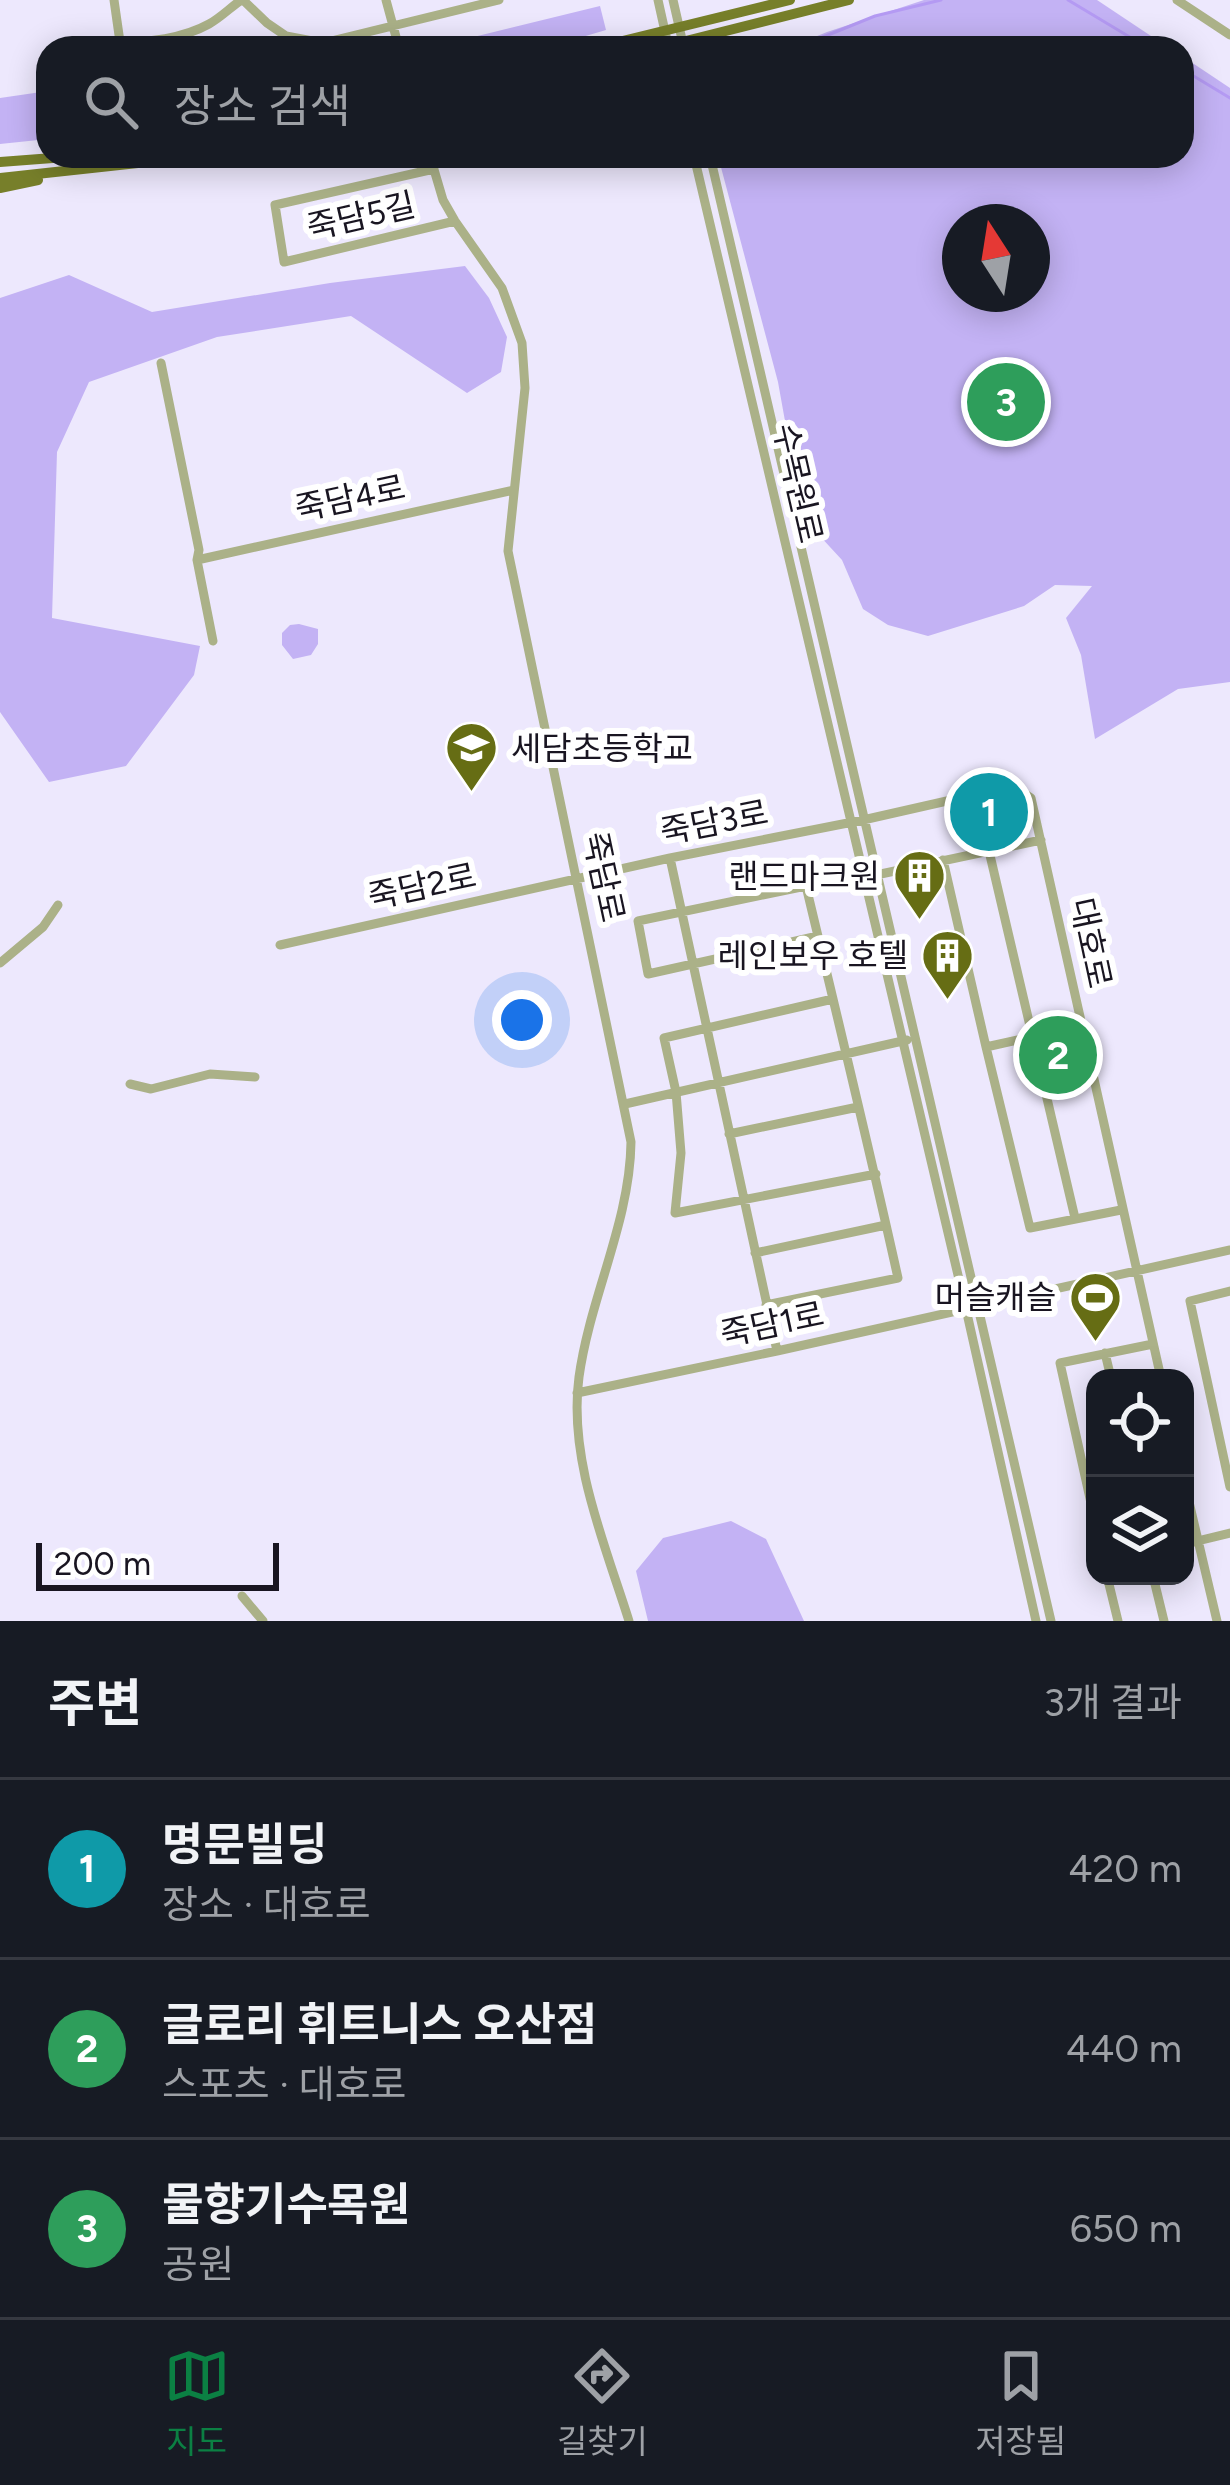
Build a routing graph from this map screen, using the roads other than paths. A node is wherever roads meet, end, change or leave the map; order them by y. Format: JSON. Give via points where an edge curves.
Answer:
{"nodes":[{"id":1,"x":114,"y":0,"type":"edge"},
{"id":2,"x":242,"y":0,"type":"edge"},
{"id":3,"x":386,"y":0,"type":"edge"},
{"id":4,"x":499,"y":0,"type":"edge"},
{"id":5,"x":658,"y":0,"type":"edge"},
{"id":6,"x":674,"y":0,"type":"edge"},
{"id":7,"x":790,"y":0,"type":"edge"},
{"id":8,"x":849,"y":0,"type":"edge"},
{"id":9,"x":1178,"y":0,"type":"edge"},
{"id":10,"x":479,"y":3,"type":"edge"},
{"id":11,"x":393,"y":25,"type":"junction"},
{"id":12,"x":680,"y":28,"type":"junction"},
{"id":13,"x":665,"y":31,"type":"junction"},
{"id":14,"x":1230,"y":35,"type":"edge"},
{"id":15,"x":119,"y":36,"type":"edge"},
{"id":16,"x":171,"y":36,"type":"edge"},
{"id":17,"x":286,"y":36,"type":"edge"},
{"id":18,"x":353,"y":36,"type":"edge"},
{"id":19,"x":396,"y":36,"type":"edge"},
{"id":20,"x":644,"y":36,"type":"edge"},
{"id":21,"x":665,"y":36,"type":"edge"},
{"id":22,"x":682,"y":36,"type":"edge"},
{"id":23,"x":717,"y":36,"type":"edge"},
{"id":24,"x":36,"y":159,"type":"edge"},
{"id":25,"x":0,"y":162,"type":"edge"},
{"id":26,"x":95,"y":168,"type":"joint"},
{"id":27,"x":697,"y":168,"type":"edge"},
{"id":28,"x":713,"y":168,"type":"edge"},
{"id":29,"x":434,"y":169,"type":"joint"},
{"id":30,"x":0,"y":178,"type":"edge"},
{"id":31,"x":0,"y":188,"type":"edge"},
{"id":32,"x":455,"y":221,"type":"junction"},
{"id":33,"x":161,"y":363,"type":"dead end"},
{"id":34,"x":514,"y":490,"type":"junction"},
{"id":35,"x":197,"y":560,"type":"junction"},
{"id":36,"x":213,"y":641,"type":"dead end"},
{"id":37,"x":863,"y":820,"type":"junction"},
{"id":38,"x":849,"y":823,"type":"junction"},
{"id":39,"x":1041,"y":840,"type":"junction"},
{"id":40,"x":989,"y":850,"type":"junction"},
{"id":41,"x":670,"y":858,"type":"junction"},
{"id":42,"x":943,"y":860,"type":"junction"},
{"id":43,"x":876,"y":875,"type":"junction"},
{"id":44,"x":576,"y":880,"type":"junction"},
{"id":45,"x":58,"y":905,"type":"dead end"},
{"id":46,"x":681,"y":913,"type":"junction"},
{"id":47,"x":818,"y":936,"type":"junction"},
{"id":48,"x":280,"y":946,"type":"dead end"},
{"id":49,"x":0,"y":963,"type":"edge"},
{"id":50,"x":693,"y":965,"type":"junction"},
{"id":51,"x":833,"y":999,"type":"junction"},
{"id":52,"x":1082,"y":1026,"type":"junction"},
{"id":53,"x":706,"y":1027,"type":"junction"},
{"id":54,"x":1031,"y":1038,"type":"junction"},
{"id":55,"x":915,"y":1039,"type":"junction"},
{"id":56,"x":902,"y":1042,"type":"junction"},
{"id":57,"x":986,"y":1047,"type":"junction"},
{"id":58,"x":846,"y":1053,"type":"junction"},
{"id":59,"x":255,"y":1077,"type":"dead end"},
{"id":60,"x":718,"y":1082,"type":"junction"},
{"id":61,"x":130,"y":1084,"type":"dead end"},
{"id":62,"x":676,"y":1092,"type":"junction"},
{"id":63,"x":625,"y":1104,"type":"junction"},
{"id":64,"x":858,"y":1107,"type":"junction"},
{"id":65,"x":729,"y":1134,"type":"junction"},
{"id":66,"x":876,"y":1174,"type":"junction"},
{"id":67,"x":744,"y":1201,"type":"junction"},
{"id":68,"x":1121,"y":1210,"type":"junction"},
{"id":69,"x":1075,"y":1218,"type":"junction"},
{"id":70,"x":886,"y":1225,"type":"junction"},
{"id":71,"x":755,"y":1253,"type":"junction"},
{"id":72,"x":1229,"y":1254,"type":"edge"},
{"id":73,"x":1137,"y":1270,"type":"junction"},
{"id":74,"x":1230,"y":1291,"type":"edge"},
{"id":75,"x":766,"y":1305,"type":"junction"},
{"id":76,"x":978,"y":1306,"type":"junction"},
{"id":77,"x":966,"y":1309,"type":"junction"},
{"id":78,"x":1153,"y":1344,"type":"junction"},
{"id":79,"x":776,"y":1352,"type":"junction"},
{"id":80,"x":1106,"y":1354,"type":"junction"},
{"id":81,"x":1109,"y":1369,"type":"edge"},
{"id":82,"x":1159,"y":1369,"type":"edge"},
{"id":83,"x":577,"y":1393,"type":"junction"},
{"id":84,"x":1086,"y":1481,"type":"edge"},
{"id":85,"x":1230,"y":1487,"type":"edge"},
{"id":86,"x":1194,"y":1524,"type":"edge"},
{"id":87,"x":1230,"y":1533,"type":"edge"},
{"id":88,"x":1198,"y":1541,"type":"junction"},
{"id":89,"x":1194,"y":1542,"type":"edge"},
{"id":90,"x":1109,"y":1585,"type":"edge"},
{"id":91,"x":1156,"y":1585,"type":"edge"},
{"id":92,"x":242,"y":1596,"type":"dead end"},
{"id":93,"x":263,"y":1621,"type":"edge"},
{"id":94,"x":628,"y":1621,"type":"edge"},
{"id":95,"x":1036,"y":1621,"type":"edge"},
{"id":96,"x":1051,"y":1621,"type":"edge"},
{"id":97,"x":1118,"y":1621,"type":"edge"},
{"id":98,"x":1164,"y":1621,"type":"edge"},
{"id":99,"x":1217,"y":1621,"type":"edge"}],
"edges":[{"from":1,"to":15,"type":"street"},
{"from":2,"to":16,"type":"street","via":[[206,26]]},
{"from":2,"to":17,"type":"street"},
{"from":3,"to":11,"type":"street"},
{"from":4,"to":10,"type":"street"},
{"from":5,"to":13,"type":"street"},
{"from":6,"to":12,"type":"street"},
{"from":7,"to":12,"type":"main road"},
{"from":8,"to":23,"type":"main road"},
{"from":9,"to":14,"type":"street"},
{"from":10,"to":11,"type":"street"},
{"from":11,"to":18,"type":"street"},
{"from":11,"to":19,"type":"street"},
{"from":12,"to":13,"type":"main road"},
{"from":12,"to":22,"type":"street"},
{"from":13,"to":20,"type":"main road"},
{"from":13,"to":21,"type":"street"},
{"from":24,"to":25,"type":"main road"},
{"from":26,"to":30,"type":"main road"},
{"from":26,"to":31,"type":"main road"},
{"from":27,"to":38,"type":"street","name":"수목원로"},
{"from":28,"to":37,"type":"street","name":"수목원로"},
{"from":29,"to":32,"type":"street","name":"죽담로"},
{"from":29,"to":32,"type":"street","name":"죽담5길","via":[[275,206],[284,262]]},
{"from":32,"to":34,"type":"street","name":"죽담로","via":[[502,288],[522,343]]},
{"from":33,"to":35,"type":"street"},
{"from":34,"to":35,"type":"street","name":"죽담4로"},
{"from":34,"to":44,"type":"street","name":"죽담로","via":[[508,551]]},
{"from":35,"to":36,"type":"street"},
{"from":37,"to":38,"type":"street","name":"죽담3로"},
{"from":37,"to":39,"type":"street","name":"대호로","via":[[1013,786],[1031,798]]},
{"from":37,"to":43,"type":"street","name":"수목원로"},
{"from":38,"to":41,"type":"street","name":"죽담3로"},
{"from":38,"to":56,"type":"street","name":"수목원로"},
{"from":39,"to":40,"type":"street"},
{"from":39,"to":52,"type":"street","name":"대호로"},
{"from":40,"to":42,"type":"street"},
{"from":40,"to":54,"type":"street"},
{"from":41,"to":44,"type":"street","name":"죽담3로"},
{"from":41,"to":46,"type":"street"},
{"from":42,"to":43,"type":"street"},
{"from":42,"to":57,"type":"street"},
{"from":43,"to":55,"type":"street","name":"수목원로"},
{"from":44,"to":48,"type":"street","name":"죽담2로"},
{"from":44,"to":63,"type":"street","name":"죽담로"},
{"from":45,"to":49,"type":"street"},
{"from":46,"to":47,"type":"street","via":[[806,886]]},
{"from":46,"to":50,"type":"street"},
{"from":46,"to":50,"type":"street","via":[[638,921],[648,974]]},
{"from":47,"to":50,"type":"street"},
{"from":47,"to":51,"type":"street"},
{"from":50,"to":53,"type":"street"},
{"from":51,"to":53,"type":"street"},
{"from":51,"to":58,"type":"street"},
{"from":52,"to":54,"type":"street"},
{"from":52,"to":68,"type":"street","name":"대호로"},
{"from":53,"to":60,"type":"street"},
{"from":53,"to":62,"type":"street","via":[[664,1038]]},
{"from":54,"to":57,"type":"street"},
{"from":54,"to":69,"type":"street"},
{"from":55,"to":56,"type":"street"},
{"from":55,"to":76,"type":"street","name":"수목원로"},
{"from":56,"to":58,"type":"street"},
{"from":56,"to":77,"type":"street","name":"수목원로"},
{"from":57,"to":69,"type":"street","via":[[1030,1228]]},
{"from":58,"to":60,"type":"street"},
{"from":58,"to":64,"type":"street"},
{"from":59,"to":61,"type":"street","via":[[210,1074],[151,1090]]},
{"from":60,"to":62,"type":"street"},
{"from":60,"to":65,"type":"street"},
{"from":62,"to":63,"type":"street"},
{"from":62,"to":67,"type":"street","via":[[675,1213]]},
{"from":63,"to":83,"type":"street","name":"죽담로","via":[[631,1175]]},
{"from":64,"to":65,"type":"street"},
{"from":64,"to":66,"type":"street"},
{"from":65,"to":67,"type":"street"},
{"from":66,"to":67,"type":"street"},
{"from":66,"to":70,"type":"street"},
{"from":67,"to":71,"type":"street"},
{"from":68,"to":69,"type":"street"},
{"from":68,"to":73,"type":"street","name":"대호로"},
{"from":70,"to":71,"type":"street"},
{"from":70,"to":75,"type":"street","via":[[898,1278]]},
{"from":71,"to":75,"type":"street"},
{"from":72,"to":73,"type":"street","name":"죽담1로"},
{"from":73,"to":76,"type":"street","name":"죽담1로"},
{"from":73,"to":78,"type":"street","name":"대호로"},
{"from":74,"to":85,"type":"street","via":[[1190,1300]]},
{"from":75,"to":79,"type":"street"},
{"from":76,"to":77,"type":"street","name":"죽담1로"},
{"from":76,"to":96,"type":"street","name":"수목원로"},
{"from":77,"to":79,"type":"street","name":"죽담1로"},
{"from":77,"to":95,"type":"street","name":"수목원로"},
{"from":78,"to":80,"type":"street"},
{"from":78,"to":82,"type":"street","name":"대호로"},
{"from":79,"to":83,"type":"street","name":"죽담1로"},
{"from":80,"to":81,"type":"street"},
{"from":80,"to":84,"type":"street","via":[[1060,1363]]},
{"from":83,"to":94,"type":"street","name":"죽담로","via":[[590,1493]]},
{"from":86,"to":88,"type":"street"},
{"from":87,"to":88,"type":"street"},
{"from":88,"to":89,"type":"street"},
{"from":88,"to":99,"type":"street"},
{"from":90,"to":97,"type":"street"},
{"from":91,"to":98,"type":"street"},
{"from":92,"to":93,"type":"street"}]}
